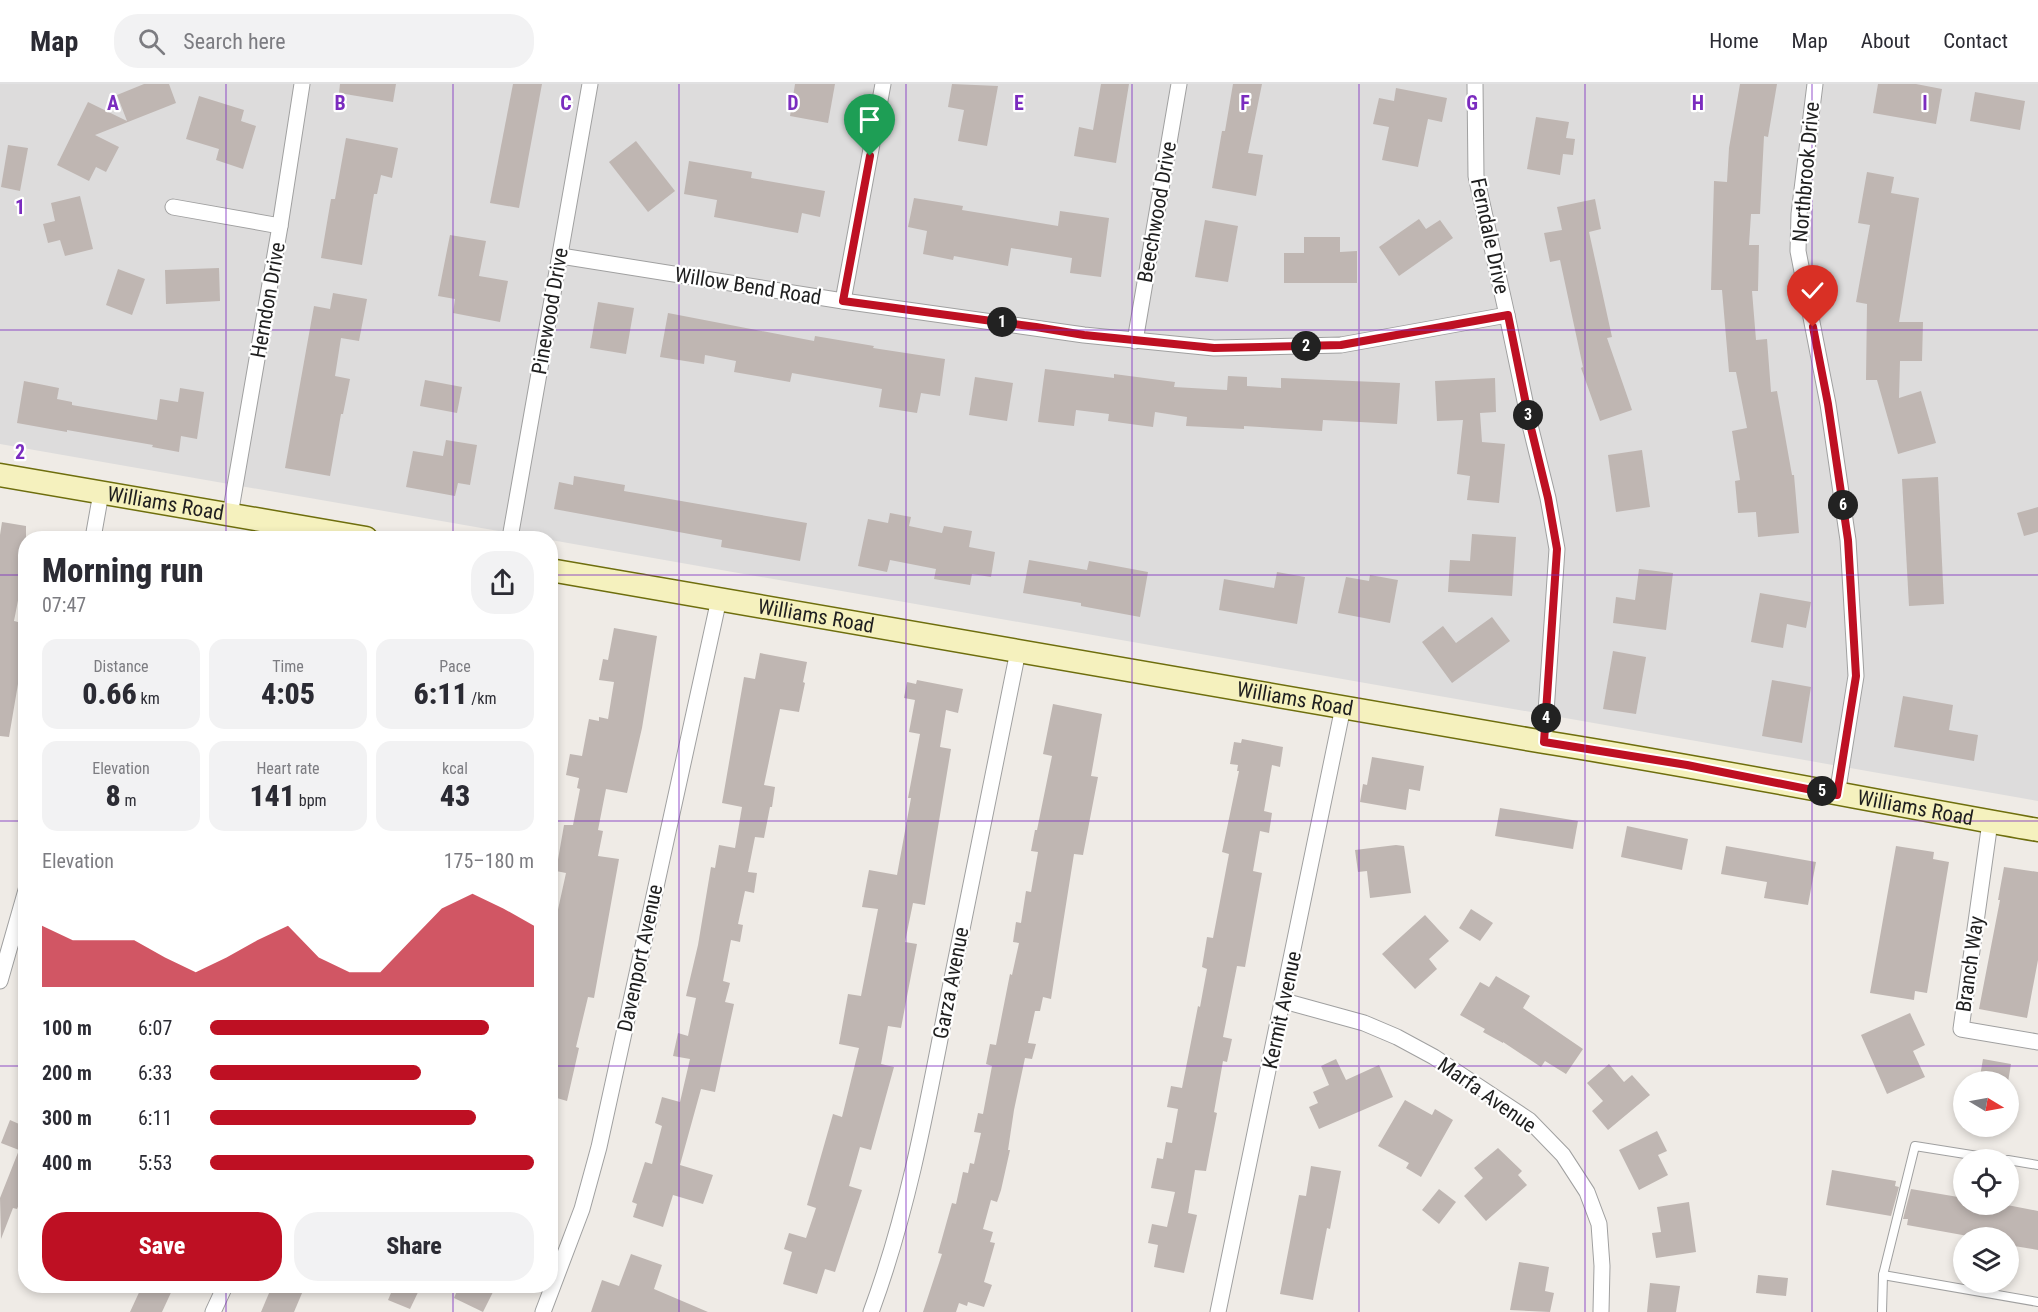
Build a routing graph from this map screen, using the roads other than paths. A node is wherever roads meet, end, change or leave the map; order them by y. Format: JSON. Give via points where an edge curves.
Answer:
{"nodes":[{"id":1,"x":302,"y":84,"type":"edge"},
{"id":2,"x":590,"y":84,"type":"edge"},
{"id":3,"x":883,"y":84,"type":"edge"},
{"id":4,"x":1179,"y":84,"type":"edge"},
{"id":5,"x":1475,"y":84,"type":"edge"},
{"id":6,"x":1815,"y":84,"type":"edge"},
{"id":7,"x":173,"y":207,"type":"dead end"},
{"id":8,"x":280,"y":226,"type":"junction"},
{"id":9,"x":561,"y":256,"type":"junction"},
{"id":10,"x":843,"y":301,"type":"junction"},
{"id":11,"x":1508,"y":315,"type":"junction"},
{"id":12,"x":1135,"y":341,"type":"junction"},
{"id":13,"x":0,"y":475,"type":"edge"},
{"id":14,"x":101,"y":493,"type":"junction"},
{"id":15,"x":230,"y":515,"type":"junction"},
{"id":16,"x":94,"y":531,"type":"edge"},
{"id":17,"x":325,"y":531,"type":"edge"},
{"id":18,"x":511,"y":531,"type":"edge"},
{"id":19,"x":558,"y":571,"type":"edge"},
{"id":20,"x":719,"y":599,"type":"junction"},
{"id":21,"x":1018,"y":651,"type":"junction"},
{"id":22,"x":1343,"y":707,"type":"junction"},
{"id":23,"x":1544,"y":742,"type":"junction"},
{"id":24,"x":1837,"y":795,"type":"junction"},
{"id":25,"x":1990,"y":822,"type":"junction"},
{"id":26,"x":2038,"y":830,"type":"edge"},
{"id":27,"x":18,"y":918,"type":"edge"},
{"id":28,"x":0,"y":981,"type":"edge"},
{"id":29,"x":1284,"y":1001,"type":"junction"},
{"id":30,"x":2038,"y":1042,"type":"edge"},
{"id":31,"x":1953,"y":1152,"type":"edge"},
{"id":32,"x":2019,"y":1162,"type":"edge"},
{"id":33,"x":2038,"y":1165,"type":"edge"},
{"id":34,"x":558,"y":1272,"type":"edge"},
{"id":35,"x":1883,"y":1275,"type":"junction"},
{"id":36,"x":222,"y":1293,"type":"edge"},
{"id":37,"x":550,"y":1293,"type":"edge"},
{"id":38,"x":2038,"y":1302,"type":"edge"},
{"id":39,"x":213,"y":1312,"type":"edge"},
{"id":40,"x":543,"y":1312,"type":"edge"},
{"id":41,"x":871,"y":1312,"type":"edge"},
{"id":42,"x":1218,"y":1312,"type":"edge"},
{"id":43,"x":1600,"y":1312,"type":"edge"},
{"id":44,"x":1882,"y":1312,"type":"edge"}],
"edges":[{"from":1,"to":8,"type":"street","name":"Herndon Drive"},
{"from":2,"to":9,"type":"street","name":"Pinewood Drive"},
{"from":3,"to":10,"type":"street"},
{"from":4,"to":12,"type":"street","name":"Beechwood Drive"},
{"from":5,"to":11,"type":"street","name":"Ferndale Drive","via":[[1476,176]]},
{"from":6,"to":24,"type":"street","name":"Northbrook Drive","via":[[1798,251],[1828,404],[1848,540],[1856,676]]},
{"from":7,"to":8,"type":"street"},
{"from":8,"to":15,"type":"street","name":"Herndon Drive"},
{"from":9,"to":10,"type":"street","name":"Willow Bend Road"},
{"from":9,"to":18,"type":"street","name":"Pinewood Drive"},
{"from":10,"to":12,"type":"street","name":"Willow Bend Road"},
{"from":11,"to":12,"type":"street","name":"Willow Bend Road","via":[[1341,345],[1214,348]]},
{"from":11,"to":23,"type":"street","name":"Ferndale Drive","via":[[1557,549]]},
{"from":13,"to":14,"type":"street","name":"Williams Road"},
{"from":14,"to":15,"type":"street","name":"Williams Road"},
{"from":14,"to":16,"type":"street"},
{"from":15,"to":17,"type":"street","name":"Williams Road"},
{"from":19,"to":20,"type":"street","name":"Williams Road"},
{"from":20,"to":21,"type":"street","name":"Williams Road"},
{"from":20,"to":34,"type":"street","name":"Davenport Avenue","via":[[599,1146],[582,1209]]},
{"from":21,"to":22,"type":"street","name":"Williams Road"},
{"from":21,"to":41,"type":"street","name":"Garza Avenue","via":[[928,1102],[908,1191]]},
{"from":22,"to":23,"type":"street","name":"Williams Road"},
{"from":22,"to":29,"type":"street","name":"Kermit Avenue"},
{"from":23,"to":24,"type":"street","name":"Williams Road"},
{"from":24,"to":25,"type":"street","name":"Williams Road"},
{"from":25,"to":26,"type":"street","name":"Williams Road"},
{"from":25,"to":30,"type":"street","name":"Branch Way","via":[[1961,1029]]},
{"from":27,"to":28,"type":"street"},
{"from":29,"to":42,"type":"street","name":"Kermit Avenue"},
{"from":29,"to":43,"type":"street","name":"Marfa Avenue","via":[[1364,1023],[1397,1037],[1529,1120],[1563,1155],[1596,1213],[1602,1266]]},
{"from":31,"to":35,"type":"lane","via":[[1915,1146]]},
{"from":32,"to":33,"type":"lane"},
{"from":35,"to":38,"type":"lane"},
{"from":35,"to":44,"type":"lane"},
{"from":36,"to":39,"type":"street"},
{"from":37,"to":40,"type":"street","name":"Davenport Avenue"}]}
